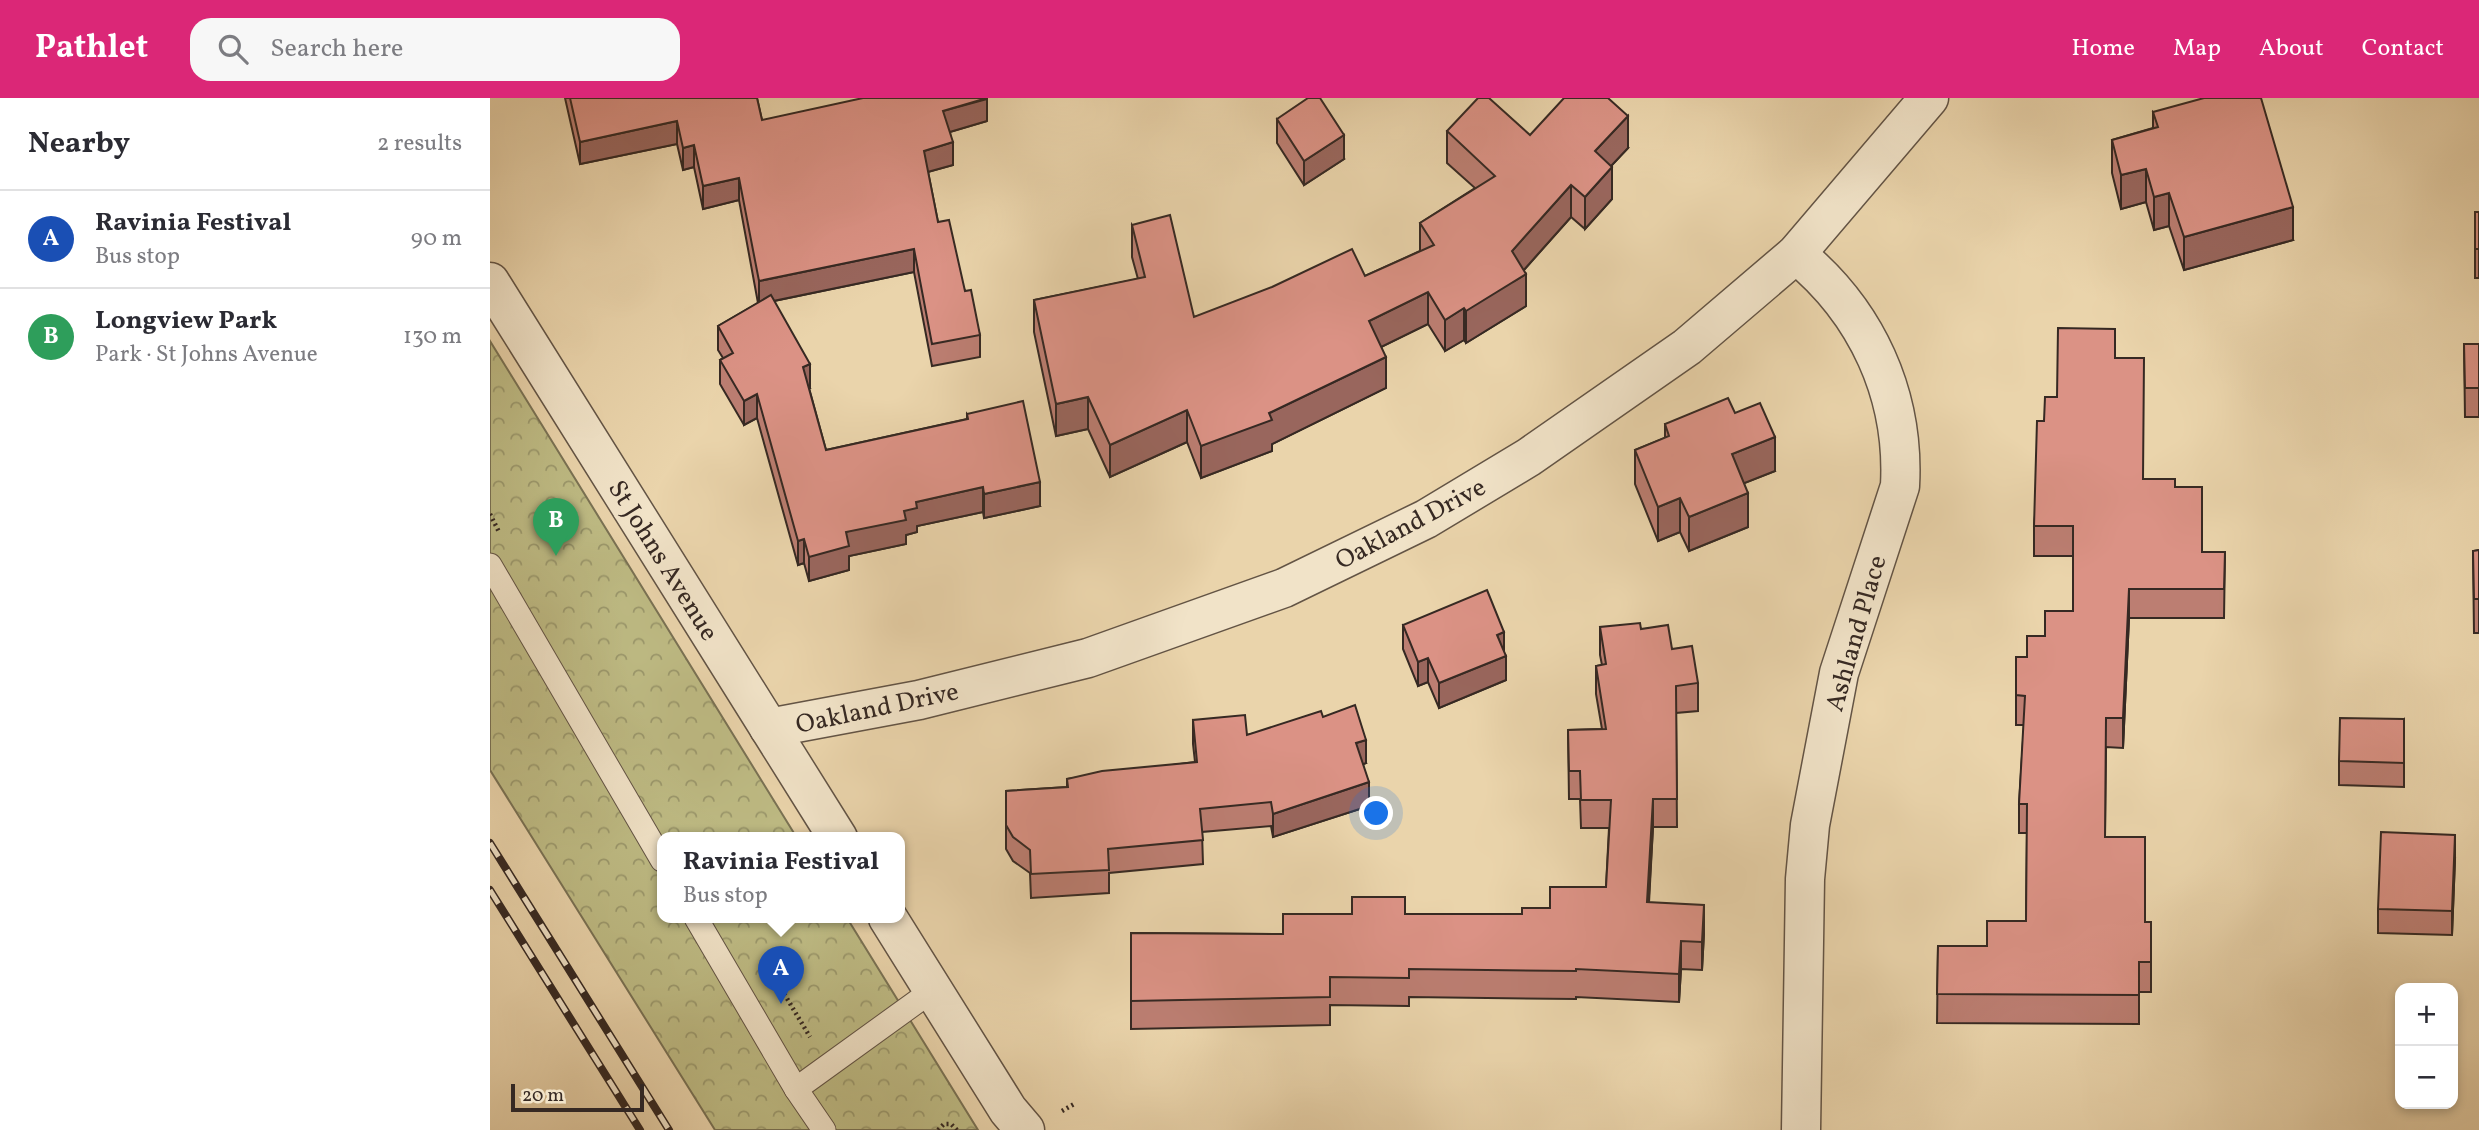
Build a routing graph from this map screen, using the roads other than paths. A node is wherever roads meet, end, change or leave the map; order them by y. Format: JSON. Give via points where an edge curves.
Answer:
{"nodes":[{"id":1,"x":1928,"y":98,"type":"edge"},
{"id":2,"x":1796,"y":254,"type":"junction"},
{"id":3,"x":496,"y":306,"type":"edge"},
{"id":4,"x":490,"y":565,"type":"edge"},
{"id":5,"x":769,"y":728,"type":"junction"},
{"id":6,"x":834,"y":832,"type":"edge"},
{"id":7,"x":657,"y":851,"type":"edge"},
{"id":8,"x":699,"y":923,"type":"edge"},
{"id":9,"x":891,"y":923,"type":"edge"},
{"id":10,"x":933,"y":990,"type":"junction"},
{"id":11,"x":796,"y":1089,"type":"junction"},
{"id":12,"x":824,"y":1130,"type":"edge"},
{"id":13,"x":1025,"y":1130,"type":"edge"},
{"id":14,"x":1801,"y":1130,"type":"edge"}],
"edges":[{"from":1,"to":2,"type":"street","name":"Oakland Drive"},
{"from":2,"to":5,"type":"street","name":"Oakland Drive","via":[[1686,347],[1529,457],[1426,519],[1284,588],[1088,658],[919,700]]},
{"from":2,"to":14,"type":"street","name":"Ashland Place","via":[[1820,274],[1863,328],[1894,399],[1901,457],[1900,486],[1839,673],[1810,825]]},
{"from":3,"to":5,"type":"street","name":"St Johns Avenue"},
{"from":4,"to":7,"type":"lane"},
{"from":5,"to":6,"type":"street","name":"St Johns Avenue"},
{"from":8,"to":11,"type":"lane"},
{"from":9,"to":10,"type":"street"},
{"from":10,"to":11,"type":"lane"},
{"from":10,"to":13,"type":"street"},
{"from":11,"to":12,"type":"lane"}]}
